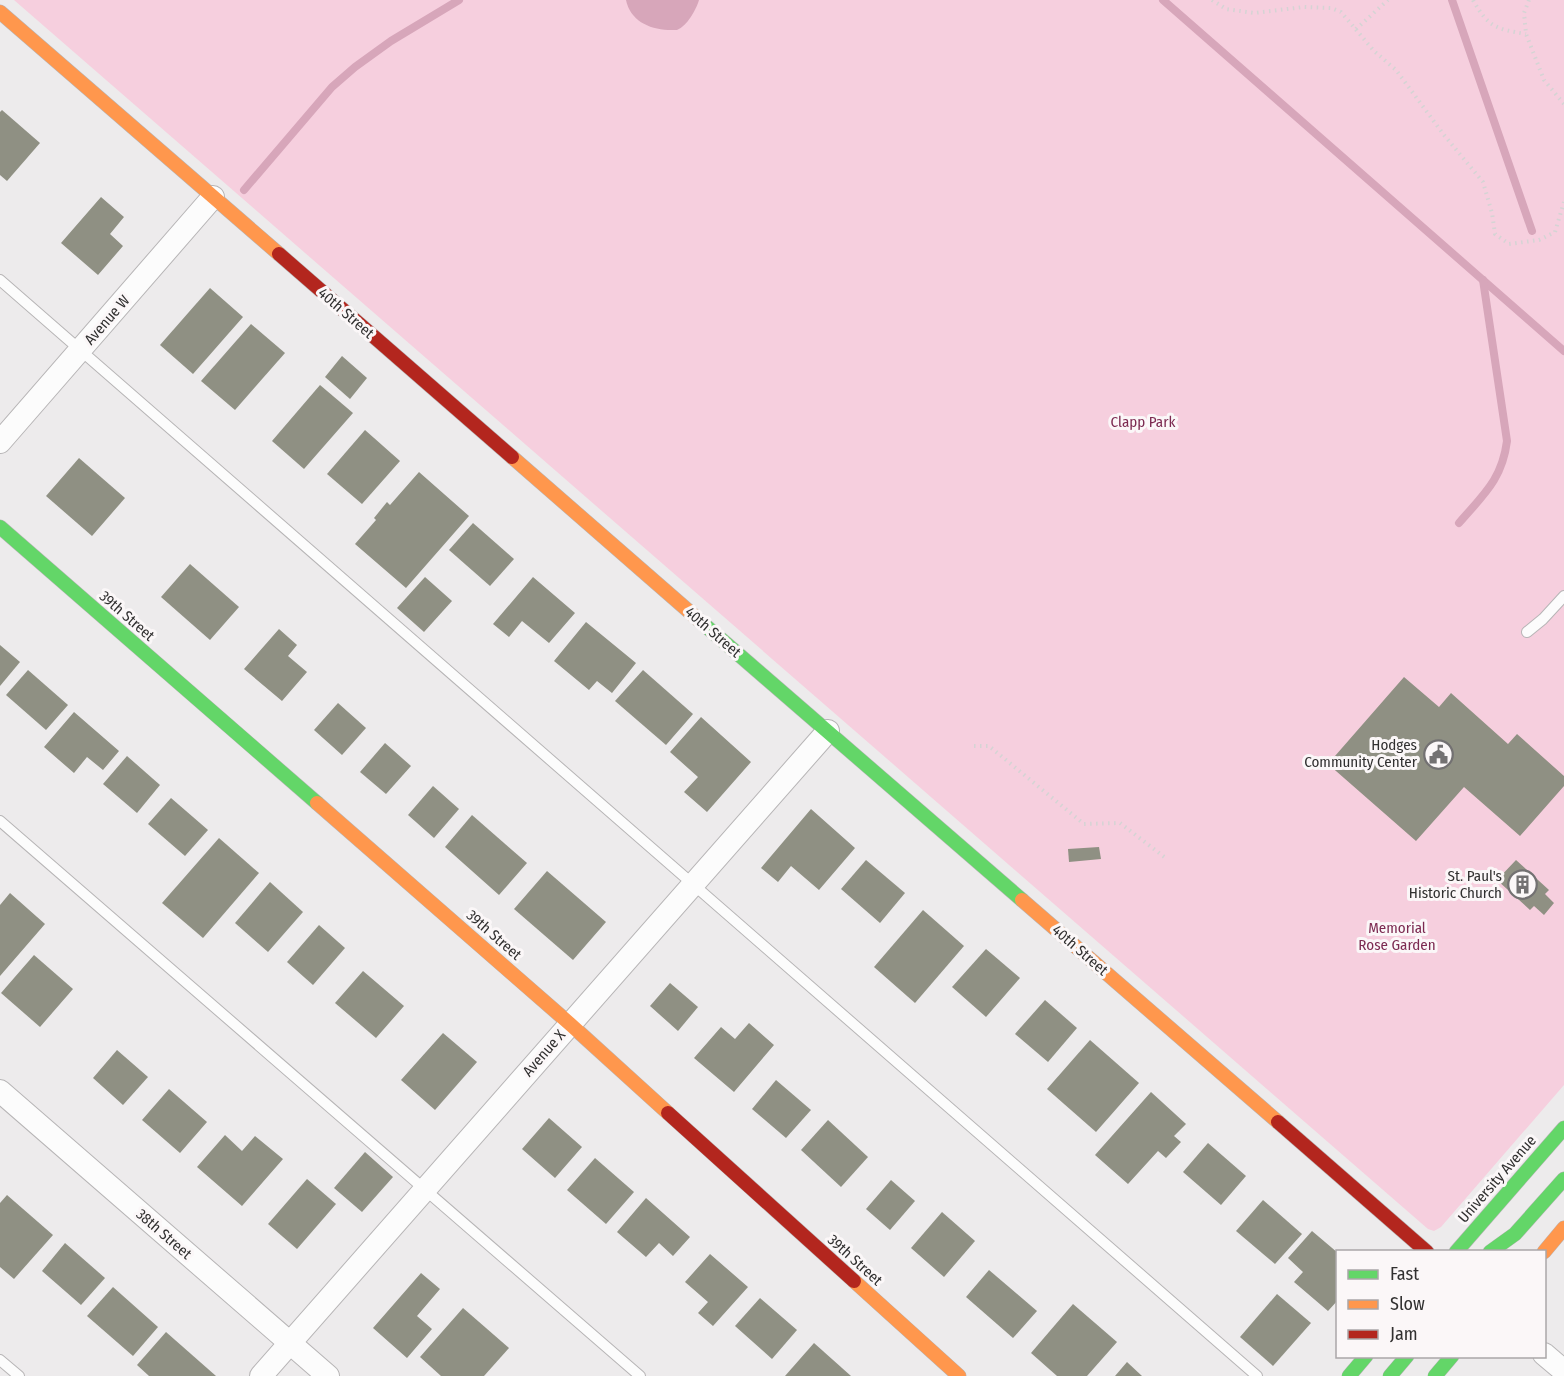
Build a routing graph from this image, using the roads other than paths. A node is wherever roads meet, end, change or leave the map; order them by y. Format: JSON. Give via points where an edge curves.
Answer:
{"nodes":[{"id":1,"x":0,"y":12,"type":"edge"},
{"id":2,"x":213,"y":197,"type":"junction"},
{"id":3,"x":0,"y":280,"type":"edge"},
{"id":4,"x":80,"y":350,"type":"junction"},
{"id":5,"x":0,"y":442,"type":"edge"},
{"id":6,"x":0,"y":526,"type":"edge"},
{"id":7,"x":1564,"y":596,"type":"edge"},
{"id":8,"x":1527,"y":632,"type":"dead end"},
{"id":9,"x":828,"y":731,"type":"junction"},
{"id":10,"x":0,"y":821,"type":"edge"},
{"id":11,"x":694,"y":884,"type":"junction"},
{"id":12,"x":570,"y":1024,"type":"junction"},
{"id":13,"x":0,"y":1091,"type":"edge"},
{"id":14,"x":1564,"y":1128,"type":"edge"},
{"id":15,"x":1564,"y":1179,"type":"edge"},
{"id":16,"x":424,"y":1191,"type":"junction"},
{"id":17,"x":1564,"y":1228,"type":"edge"},
{"id":18,"x":1426,"y":1250,"type":"edge"},
{"id":19,"x":1457,"y":1250,"type":"edge"},
{"id":20,"x":1491,"y":1250,"type":"edge"},
{"id":21,"x":1545,"y":1250,"type":"edge"},
{"id":22,"x":290,"y":1343,"type":"junction"},
{"id":23,"x":1546,"y":1355,"type":"edge"},
{"id":24,"x":1364,"y":1358,"type":"edge"},
{"id":25,"x":1405,"y":1358,"type":"edge"},
{"id":26,"x":1450,"y":1358,"type":"edge"},
{"id":27,"x":0,"y":1360,"type":"edge"},
{"id":28,"x":1564,"y":1371,"type":"edge"},
{"id":29,"x":19,"y":1376,"type":"edge"},
{"id":30,"x":261,"y":1376,"type":"edge"},
{"id":31,"x":328,"y":1376,"type":"edge"},
{"id":32,"x":640,"y":1376,"type":"edge"},
{"id":33,"x":959,"y":1376,"type":"edge"},
{"id":34,"x":1257,"y":1376,"type":"edge"},
{"id":35,"x":1349,"y":1376,"type":"edge"},
{"id":36,"x":1390,"y":1376,"type":"edge"},
{"id":37,"x":1435,"y":1376,"type":"edge"}],
"edges":[{"from":1,"to":2,"type":"street","name":"40th Street"},
{"from":2,"to":4,"type":"street","name":"Avenue W"},
{"from":2,"to":9,"type":"street","name":"40th Street"},
{"from":3,"to":4,"type":"lane"},
{"from":4,"to":5,"type":"street","name":"Avenue W"},
{"from":4,"to":11,"type":"lane"},
{"from":6,"to":12,"type":"street","name":"39th Street"},
{"from":7,"to":8,"type":"lane"},
{"from":9,"to":11,"type":"street","name":"Avenue X"},
{"from":9,"to":18,"type":"street","name":"40th Street"},
{"from":10,"to":16,"type":"lane"},
{"from":11,"to":12,"type":"street","name":"Avenue X"},
{"from":11,"to":34,"type":"lane"},
{"from":12,"to":16,"type":"street","name":"Avenue X"},
{"from":12,"to":33,"type":"street","name":"39th Street"},
{"from":13,"to":22,"type":"street","name":"38th Street"},
{"from":14,"to":19,"type":"street","name":"University Avenue"},
{"from":15,"to":20,"type":"street","via":[[1515,1234]]},
{"from":16,"to":22,"type":"street","name":"Avenue X"},
{"from":16,"to":32,"type":"lane"},
{"from":17,"to":21,"type":"street"},
{"from":22,"to":30,"type":"street","name":"Avenue X"},
{"from":22,"to":31,"type":"street","name":"38th Street"},
{"from":23,"to":28,"type":"street"},
{"from":24,"to":35,"type":"street"},
{"from":25,"to":36,"type":"street"},
{"from":26,"to":37,"type":"street"},
{"from":27,"to":29,"type":"lane"}]}
